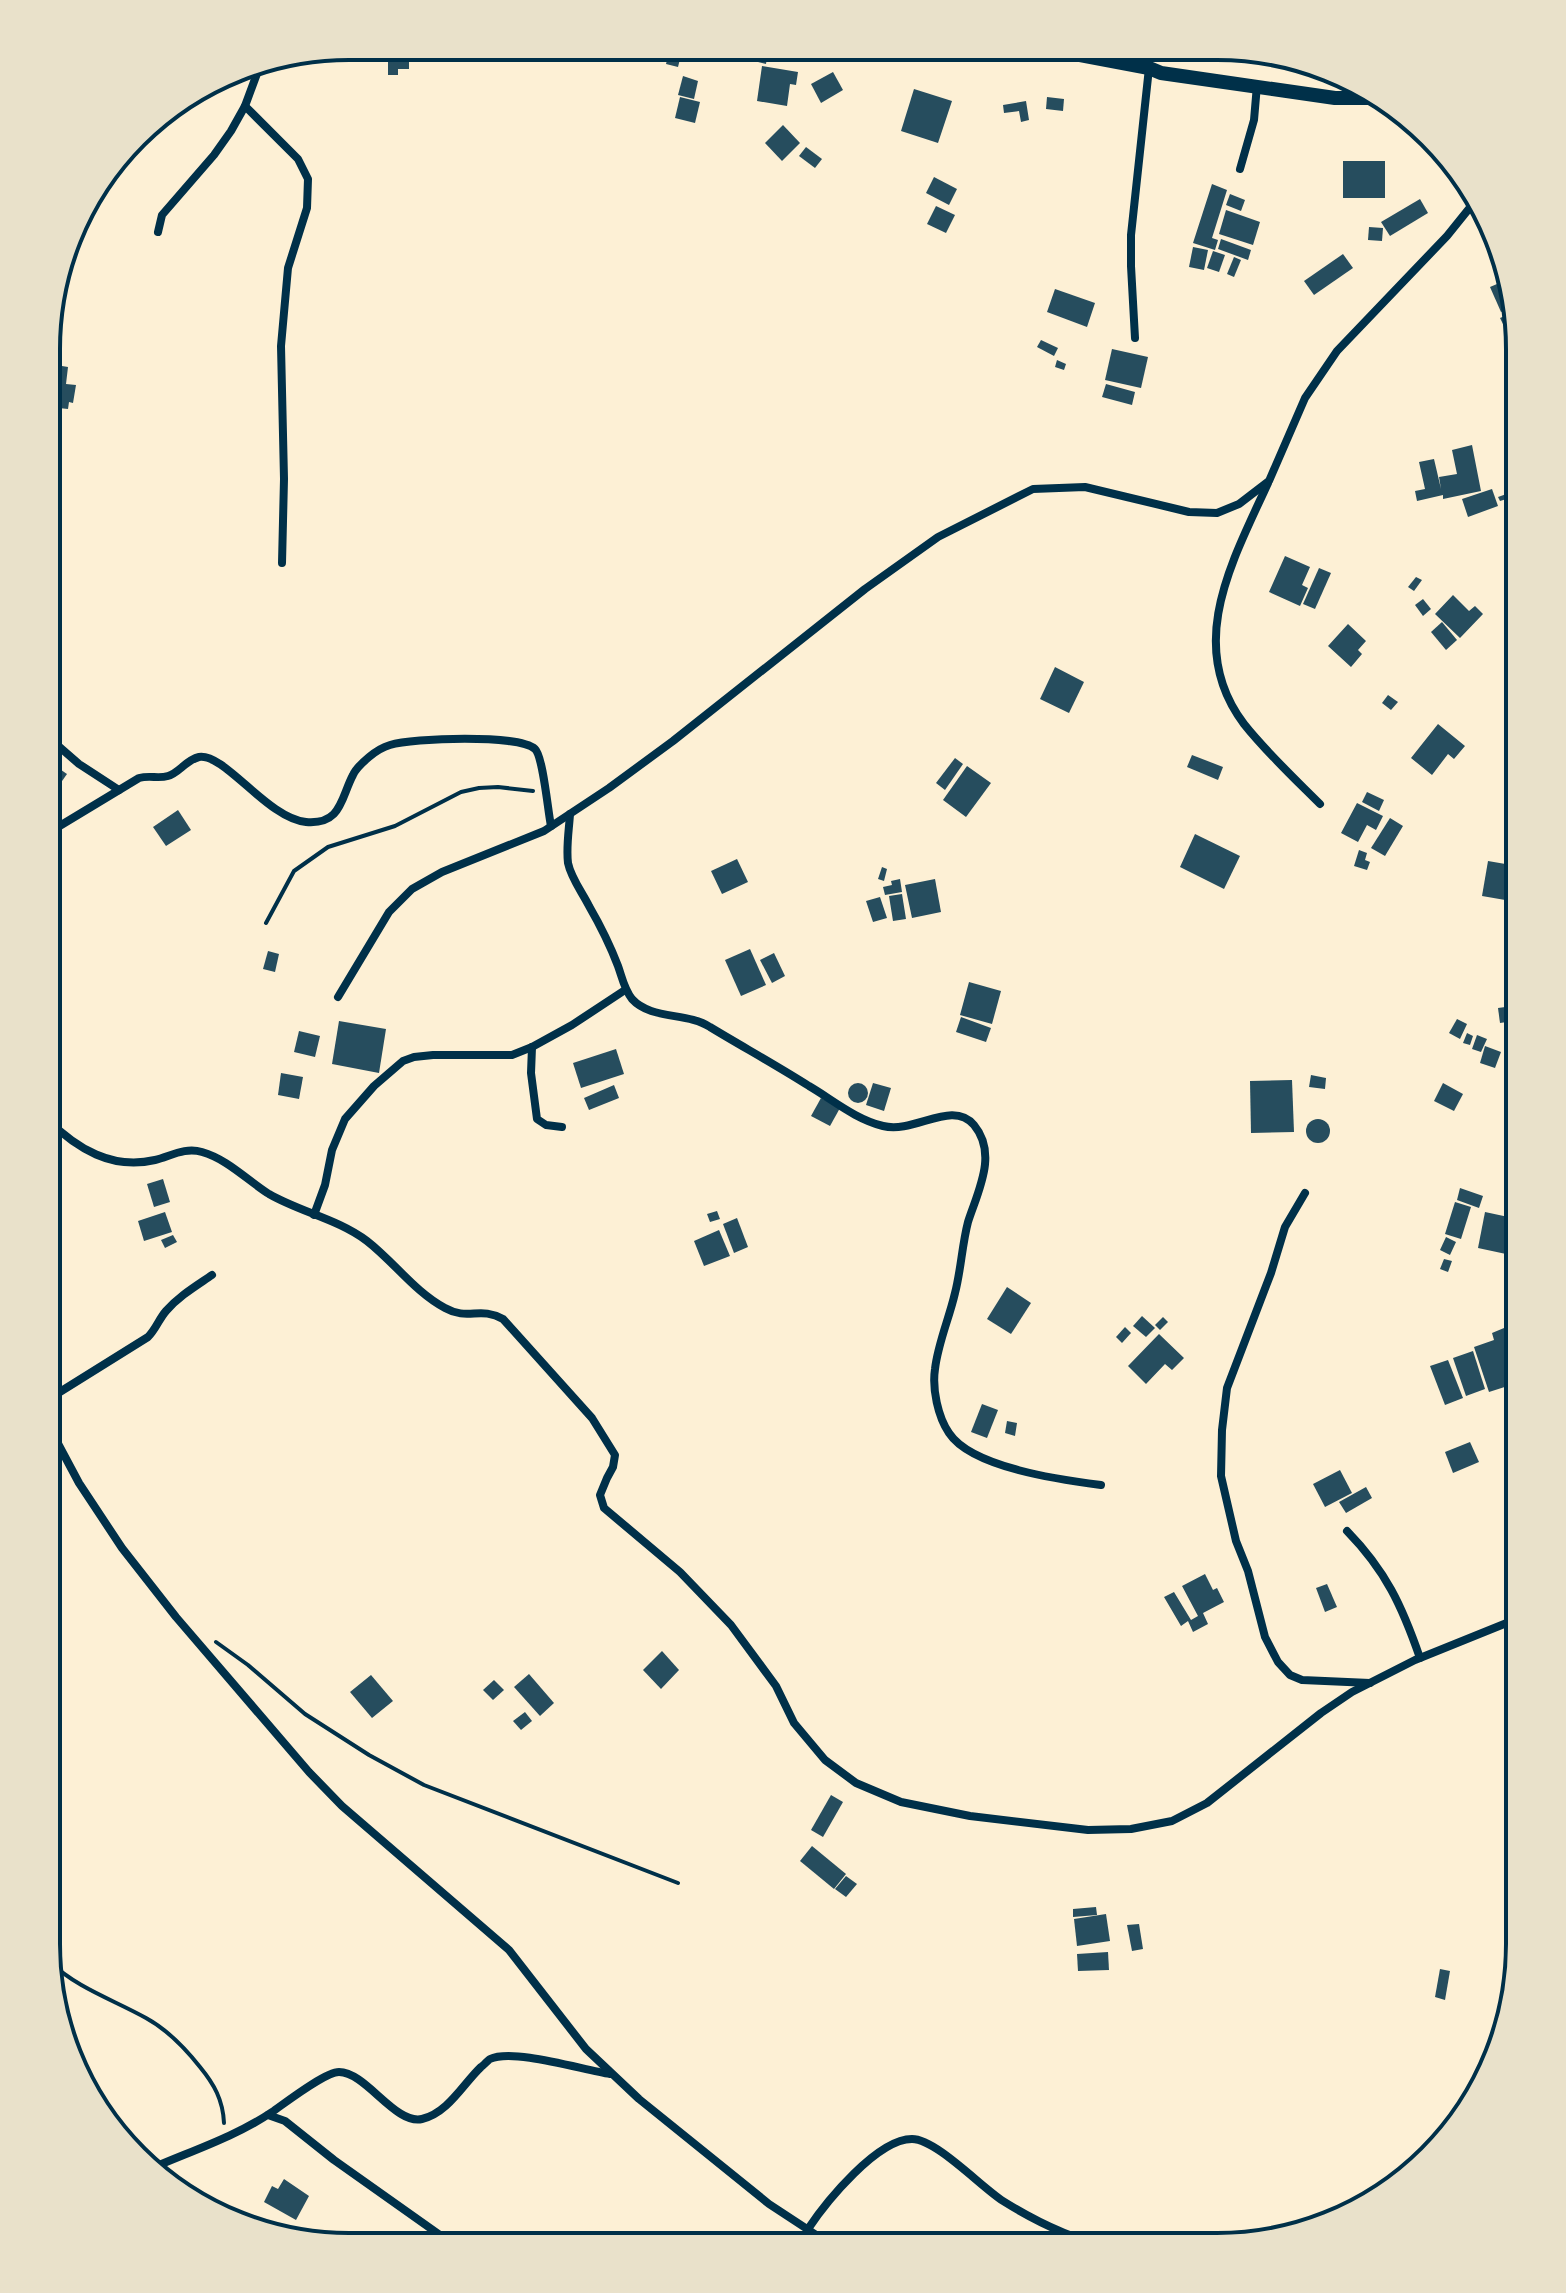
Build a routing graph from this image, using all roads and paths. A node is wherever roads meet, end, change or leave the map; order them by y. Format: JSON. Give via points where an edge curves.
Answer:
{"nodes":[{"id":1,"x":1107,"y":60,"type":"edge"},
{"id":2,"x":1149,"y":68,"type":"junction"},
{"id":3,"x":257,"y":75,"type":"edge"},
{"id":4,"x":1257,"y":85,"type":"junction"},
{"id":5,"x":1359,"y":98,"type":"edge"},
{"id":6,"x":245,"y":106,"type":"junction"},
{"id":7,"x":1240,"y":169,"type":"dead end"},
{"id":8,"x":1469,"y":209,"type":"edge"},
{"id":9,"x":158,"y":232,"type":"dead end"},
{"id":10,"x":1135,"y":338,"type":"dead end"},
{"id":11,"x":1269,"y":481,"type":"junction"},
{"id":12,"x":282,"y":563,"type":"dead end"},
{"id":13,"x":60,"y":747,"type":"edge"},
{"id":14,"x":119,"y":790,"type":"junction"},
{"id":15,"x":544,"y":792,"type":"junction"},
{"id":16,"x":1320,"y":804,"type":"dead end"},
{"id":17,"x":570,"y":814,"type":"junction"},
{"id":18,"x":60,"y":826,"type":"edge"},
{"id":19,"x":551,"y":826,"type":"junction"},
{"id":20,"x":266,"y":923,"type":"dead end"},
{"id":21,"x":625,"y":990,"type":"junction"},
{"id":22,"x":338,"y":997,"type":"dead end"},
{"id":23,"x":532,"y":1047,"type":"junction"},
{"id":24,"x":562,"y":1127,"type":"dead end"},
{"id":25,"x":60,"y":1130,"type":"edge"},
{"id":26,"x":1305,"y":1193,"type":"dead end"},
{"id":27,"x":314,"y":1215,"type":"junction"},
{"id":28,"x":212,"y":1275,"type":"dead end"},
{"id":29,"x":60,"y":1392,"type":"edge"},
{"id":30,"x":60,"y":1447,"type":"edge"},
{"id":31,"x":1101,"y":1485,"type":"dead end"},
{"id":32,"x":1347,"y":1531,"type":"dead end"},
{"id":33,"x":1506,"y":1623,"type":"edge"},
{"id":34,"x":210,"y":1638,"type":"dead end"},
{"id":35,"x":1420,"y":1658,"type":"junction"},
{"id":36,"x":1371,"y":1683,"type":"junction"},
{"id":37,"x":678,"y":1883,"type":"dead end"},
{"id":38,"x":61,"y":1970,"type":"edge"},
{"id":39,"x":611,"y":2074,"type":"junction"},
{"id":40,"x":268,"y":2115,"type":"junction"},
{"id":41,"x":219,"y":2140,"type":"junction"},
{"id":42,"x":162,"y":2164,"type":"edge"},
{"id":43,"x":808,"y":2229,"type":"junction"},
{"id":44,"x":437,"y":2233,"type":"edge"},
{"id":45,"x":814,"y":2233,"type":"edge"},
{"id":46,"x":1068,"y":2233,"type":"edge"}],
"edges":[{"from":1,"to":2,"type":"highway"},
{"from":2,"to":4,"type":"highway"},
{"from":2,"to":10,"type":"street","via":[[1131,235]]},
{"from":3,"to":6,"type":"street"},
{"from":4,"to":5,"type":"highway"},
{"from":4,"to":7,"type":"street","via":[[1251,136]]},
{"from":6,"to":9,"type":"street","via":[[214,155],[162,215]]},
{"from":6,"to":12,"type":"street","via":[[298,159],[308,179],[307,208],[288,268],[283,316]]},
{"from":8,"to":11,"type":"street","via":[[1337,351],[1305,398]]},
{"from":11,"to":16,"type":"street","via":[[1227,579],[1215,621],[1216,658],[1227,695],[1243,722]]},
{"from":11,"to":17,"type":"street","via":[[1217,513],[1189,512],[1085,487],[1033,489],[938,537]]},
{"from":13,"to":14,"type":"street"},
{"from":14,"to":15,"type":"street","via":[[139,778],[173,775],[198,757],[210,758],[281,814],[322,821],[341,807],[353,775],[372,755],[387,746],[438,738],[497,741],[536,750]]},
{"from":14,"to":18,"type":"street"},
{"from":15,"to":19,"type":"street"},
{"from":15,"to":20,"type":"path","via":[[498,787],[461,792],[395,826],[328,847],[294,871]]},
{"from":17,"to":19,"type":"street"},
{"from":17,"to":21,"type":"street","via":[[572,875],[612,950]]},
{"from":19,"to":22,"type":"street","via":[[412,889],[389,912]]},
{"from":21,"to":23,"type":"street"},
{"from":21,"to":31,"type":"street","via":[[644,1009],[709,1026],[866,1120],[897,1129],[940,1115],[962,1115],[973,1124],[985,1143],[986,1164],[934,1371],[941,1414],[949,1435],[988,1460]]},
{"from":23,"to":24,"type":"street","via":[[537,1119]]},
{"from":23,"to":27,"type":"street","via":[[512,1055],[433,1055],[403,1061],[345,1119]]},
{"from":25,"to":27,"type":"street","via":[[90,1153],[115,1161],[203,1152]]},
{"from":26,"to":36,"type":"street","via":[[1285,1227],[1227,1388],[1221,1476],[1265,1637],[1278,1662],[1302,1680]]},
{"from":27,"to":36,"type":"street","via":[[354,1232],[443,1307],[466,1315],[490,1312],[503,1319],[592,1418],[615,1455],[600,1495],[604,1508],[680,1572],[731,1625],[776,1686],[804,1736],[856,1783],[901,1802],[970,1816],[1088,1830],[1131,1829],[1172,1821],[1207,1803],[1321,1713]]},
{"from":28,"to":29,"type":"street","via":[[169,1307],[148,1337]]},
{"from":30,"to":39,"type":"street","via":[[122,1548],[309,1772],[509,1950]]},
{"from":32,"to":35,"type":"street","via":[[1391,1587]]},
{"from":33,"to":35,"type":"street"},
{"from":34,"to":37,"type":"path","via":[[305,1714],[424,1785]]},
{"from":35,"to":36,"type":"street"},
{"from":38,"to":41,"type":"path","via":[[149,2019],[183,2046],[220,2098],[224,2123]]},
{"from":39,"to":40,"type":"street","via":[[529,2058],[490,2059],[453,2099],[421,2119],[408,2117],[340,2072],[327,2075]]},
{"from":39,"to":43,"type":"street"},
{"from":40,"to":41,"type":"street"},
{"from":40,"to":44,"type":"street","via":[[285,2121]]},
{"from":41,"to":42,"type":"street"},
{"from":43,"to":45,"type":"street"},
{"from":43,"to":46,"type":"street","via":[[868,2161],[886,2148],[915,2139],[1002,2200]]}]}
